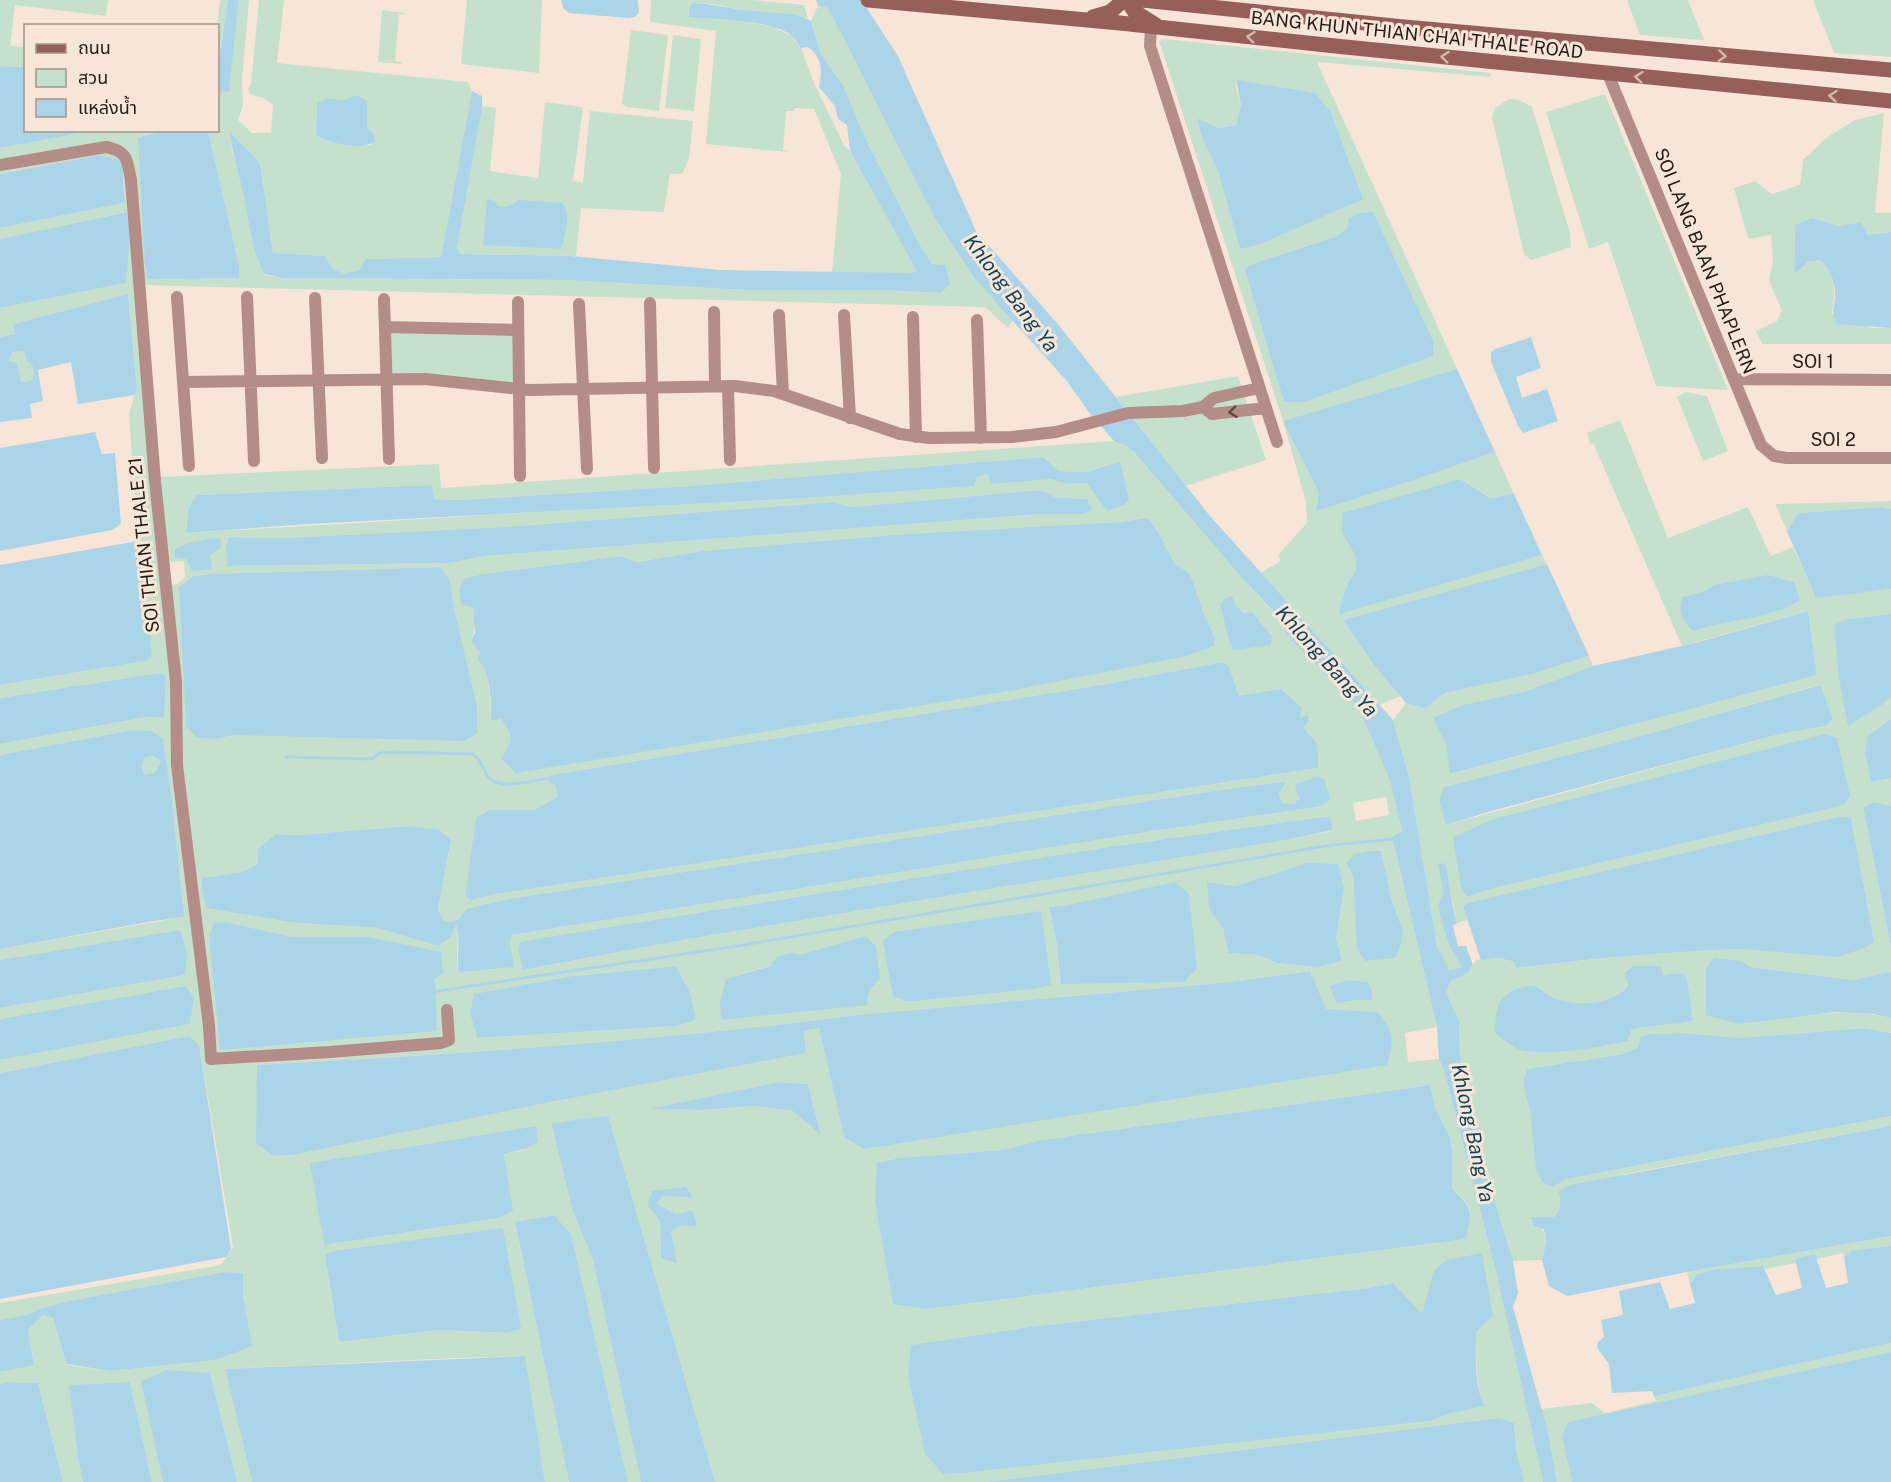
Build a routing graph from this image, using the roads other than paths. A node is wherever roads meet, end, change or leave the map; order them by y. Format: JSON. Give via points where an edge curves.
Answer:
{"nodes":[{"id":1,"x":868,"y":0,"type":"edge"},
{"id":2,"x":1125,"y":0,"type":"edge"},
{"id":3,"x":1142,"y":0,"type":"edge"},
{"id":4,"x":875,"y":1,"type":"edge"},
{"id":5,"x":1076,"y":19,"type":"junction"},
{"id":6,"x":1156,"y":27,"type":"junction"},
{"id":7,"x":1404,"y":27,"type":"junction"},
{"id":8,"x":1405,"y":52,"type":"junction"},
{"id":9,"x":1891,"y":70,"type":"edge"},
{"id":10,"x":1608,"y":74,"type":"junction"},
{"id":11,"x":1891,"y":101,"type":"edge"},
{"id":12,"x":0,"y":165,"type":"edge"},
{"id":13,"x":177,"y":297,"type":"dead end"},
{"id":14,"x":247,"y":297,"type":"dead end"},
{"id":15,"x":315,"y":298,"type":"dead end"},
{"id":16,"x":384,"y":299,"type":"dead end"},
{"id":17,"x":518,"y":302,"type":"dead end"},
{"id":18,"x":650,"y":303,"type":"dead end"},
{"id":19,"x":579,"y":304,"type":"dead end"},
{"id":20,"x":714,"y":312,"type":"dead end"},
{"id":21,"x":779,"y":315,"type":"dead end"},
{"id":22,"x":844,"y":315,"type":"dead end"},
{"id":23,"x":913,"y":317,"type":"dead end"},
{"id":24,"x":977,"y":320,"type":"dead end"},
{"id":25,"x":385,"y":327,"type":"junction"},
{"id":26,"x":518,"y":330,"type":"junction"},
{"id":27,"x":1735,"y":379,"type":"junction"},
{"id":28,"x":387,"y":380,"type":"junction"},
{"id":29,"x":1891,"y":380,"type":"edge"},
{"id":30,"x":251,"y":381,"type":"junction"},
{"id":31,"x":318,"y":381,"type":"junction"},
{"id":32,"x":184,"y":382,"type":"junction"},
{"id":33,"x":721,"y":386,"type":"junction"},
{"id":34,"x":652,"y":387,"type":"junction"},
{"id":35,"x":1259,"y":388,"type":"junction"},
{"id":36,"x":519,"y":389,"type":"junction"},
{"id":37,"x":583,"y":389,"type":"junction"},
{"id":38,"x":783,"y":394,"type":"junction"},
{"id":39,"x":1203,"y":407,"type":"junction"},
{"id":40,"x":1266,"y":408,"type":"junction"},
{"id":41,"x":850,"y":418,"type":"junction"},
{"id":42,"x":916,"y":436,"type":"junction"},
{"id":43,"x":981,"y":438,"type":"junction"},
{"id":44,"x":1277,"y":442,"type":"dead end"},
{"id":45,"x":1774,"y":456,"type":"joint"},
{"id":46,"x":322,"y":458,"type":"dead end"},
{"id":47,"x":1891,"y":458,"type":"edge"},
{"id":48,"x":389,"y":459,"type":"dead end"},
{"id":49,"x":730,"y":460,"type":"dead end"},
{"id":50,"x":254,"y":461,"type":"dead end"},
{"id":51,"x":189,"y":466,"type":"dead end"},
{"id":52,"x":654,"y":468,"type":"dead end"},
{"id":53,"x":586,"y":469,"type":"dead end"},
{"id":54,"x":520,"y":476,"type":"dead end"},
{"id":55,"x":447,"y":1010,"type":"dead end"}],
"edges":[{"from":1,"to":4,"type":"main road","name":"BANG KHUN THIAN CHAI THALE ROAD"},
{"from":2,"to":5,"type":"main road","via":[[1110,12]]},
{"from":2,"to":6,"type":"main road"},
{"from":3,"to":7,"type":"main road","name":"BANG KHUN THIAN CHAI THALE ROAD"},
{"from":4,"to":5,"type":"main road","name":"BANG KHUN THIAN CHAI THALE ROAD"},
{"from":5,"to":6,"type":"main road","name":"BANG KHUN THIAN CHAI THALE ROAD"},
{"from":8,"to":6,"type":"main road","name":"BANG KHUN THIAN CHAI THALE ROAD","one_way":true},
{"from":6,"to":35,"type":"street","via":[[1150,46]]},
{"from":7,"to":8,"type":"main road","via":[[1392,39],[1395,47]]},
{"from":7,"to":9,"type":"main road","name":"BANG KHUN THIAN CHAI THALE ROAD","one_way":true},
{"from":10,"to":8,"type":"main road","name":"BANG KHUN THIAN CHAI THALE ROAD","one_way":true},
{"from":11,"to":10,"type":"main road","name":"BANG KHUN THIAN CHAI THALE ROAD","one_way":true},
{"from":10,"to":27,"type":"street","name":"SOI LANG BAAN PHAPLERN"},
{"from":12,"to":55,"type":"street","name":"SOI THIAN THALE 21","via":[[106,147],[118,149],[127,160],[177,682],[177,765],[211,1059],[441,1043],[449,1040]]},
{"from":13,"to":32,"type":"street"},
{"from":14,"to":30,"type":"street"},
{"from":15,"to":31,"type":"street"},
{"from":16,"to":25,"type":"street"},
{"from":17,"to":26,"type":"street"},
{"from":18,"to":34,"type":"street"},
{"from":19,"to":37,"type":"street"},
{"from":20,"to":33,"type":"street"},
{"from":21,"to":38,"type":"street"},
{"from":22,"to":41,"type":"street"},
{"from":23,"to":42,"type":"street"},
{"from":24,"to":43,"type":"street"},
{"from":25,"to":26,"type":"street"},
{"from":25,"to":28,"type":"street"},
{"from":26,"to":36,"type":"street"},
{"from":27,"to":29,"type":"street","name":"SOI 1"},
{"from":27,"to":45,"type":"street","name":"SOI LANG BAAN PHAPLERN","via":[[1761,445]]},
{"from":28,"to":31,"type":"street"},
{"from":28,"to":36,"type":"street","via":[[425,379]]},
{"from":28,"to":48,"type":"street"},
{"from":30,"to":31,"type":"street"},
{"from":30,"to":32,"type":"street"},
{"from":30,"to":50,"type":"street"},
{"from":31,"to":46,"type":"street"},
{"from":32,"to":51,"type":"street"},
{"from":33,"to":34,"type":"street"},
{"from":33,"to":38,"type":"street"},
{"from":33,"to":49,"type":"street"},
{"from":34,"to":37,"type":"street"},
{"from":34,"to":52,"type":"street"},
{"from":35,"to":39,"type":"street","via":[[1214,398]]},
{"from":35,"to":40,"type":"street"},
{"from":36,"to":37,"type":"street"},
{"from":36,"to":54,"type":"street"},
{"from":37,"to":53,"type":"street"},
{"from":38,"to":41,"type":"street"},
{"from":40,"to":39,"type":"street","one_way":true,"via":[[1212,414]]},
{"from":39,"to":43,"type":"street","via":[[1128,413],[1056,432]]},
{"from":40,"to":44,"type":"street"},
{"from":41,"to":42,"type":"street"},
{"from":42,"to":43,"type":"street"},
{"from":45,"to":47,"type":"street","name":"SOI 2"}]}
